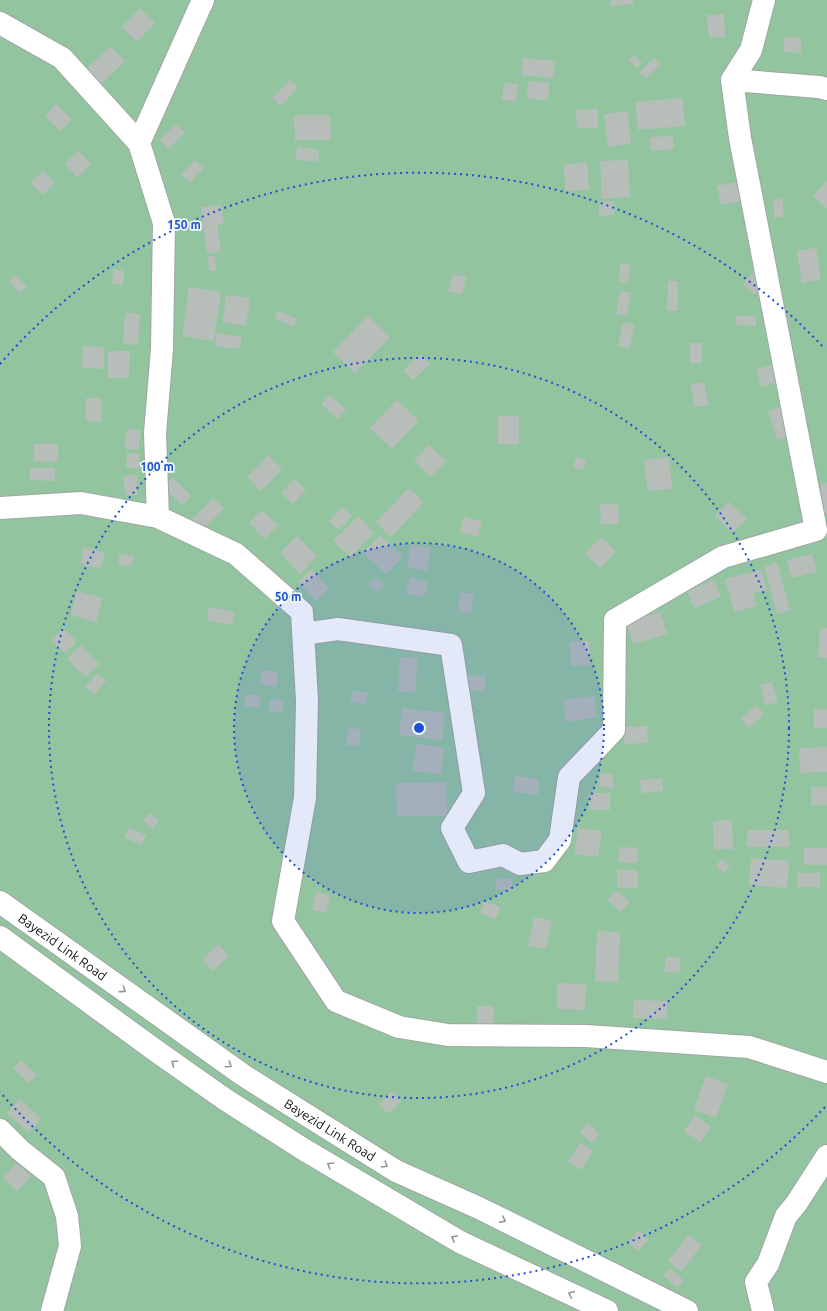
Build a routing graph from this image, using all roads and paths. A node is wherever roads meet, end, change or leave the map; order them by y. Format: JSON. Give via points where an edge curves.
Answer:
{"nodes":[{"id":1,"x":203,"y":0,"type":"edge"},
{"id":2,"x":764,"y":0,"type":"edge"},
{"id":3,"x":0,"y":23,"type":"edge"},
{"id":4,"x":732,"y":80,"type":"junction"},
{"id":5,"x":827,"y":89,"type":"edge"},
{"id":6,"x":139,"y":143,"type":"junction"},
{"id":7,"x":0,"y":508,"type":"edge"},
{"id":8,"x":158,"y":517,"type":"junction"},
{"id":9,"x":821,"y":529,"type":"edge"},
{"id":10,"x":304,"y":634,"type":"junction"},
{"id":11,"x":0,"y":902,"type":"edge"},
{"id":12,"x":0,"y":937,"type":"edge"},
{"id":13,"x":827,"y":1072,"type":"edge"},
{"id":14,"x":0,"y":1130,"type":"edge"},
{"id":15,"x":827,"y":1156,"type":"edge"},
{"id":16,"x":52,"y":1311,"type":"edge"},
{"id":17,"x":606,"y":1311,"type":"edge"},
{"id":18,"x":686,"y":1311,"type":"edge"},
{"id":19,"x":763,"y":1311,"type":"edge"}],
"edges":[{"from":1,"to":6,"type":"street"},
{"from":2,"to":4,"type":"street","via":[[751,50]]},
{"from":3,"to":6,"type":"street","via":[[62,58]]},
{"from":4,"to":5,"type":"street"},
{"from":4,"to":9,"type":"street","via":[[740,138]]},
{"from":6,"to":8,"type":"street","via":[[164,223],[162,349],[155,433]]},
{"from":7,"to":8,"type":"street","via":[[81,503]]},
{"from":8,"to":10,"type":"street","via":[[236,554],[302,612]]},
{"from":9,"to":10,"type":"street","via":[[724,557],[615,620],[614,730],[569,778],[560,840],[544,861],[520,864],[503,855],[469,862],[452,828],[474,793],[451,645],[338,629]]},
{"from":10,"to":13,"type":"street","via":[[307,701],[305,798],[283,920],[336,1001],[399,1027],[448,1035],[586,1036],[749,1047]]},
{"from":11,"to":18,"type":"street","name":"Bayezid Link Road","one_way":true,"via":[[243,1075],[396,1172],[478,1208]]},
{"from":17,"to":12,"type":"street","one_way":true,"via":[[460,1242],[303,1149],[226,1100]]},
{"from":14,"to":16,"type":"street","via":[[54,1177],[67,1216],[70,1246]]},
{"from":15,"to":19,"type":"street","via":[[786,1216],[768,1264],[756,1282]]}]}
